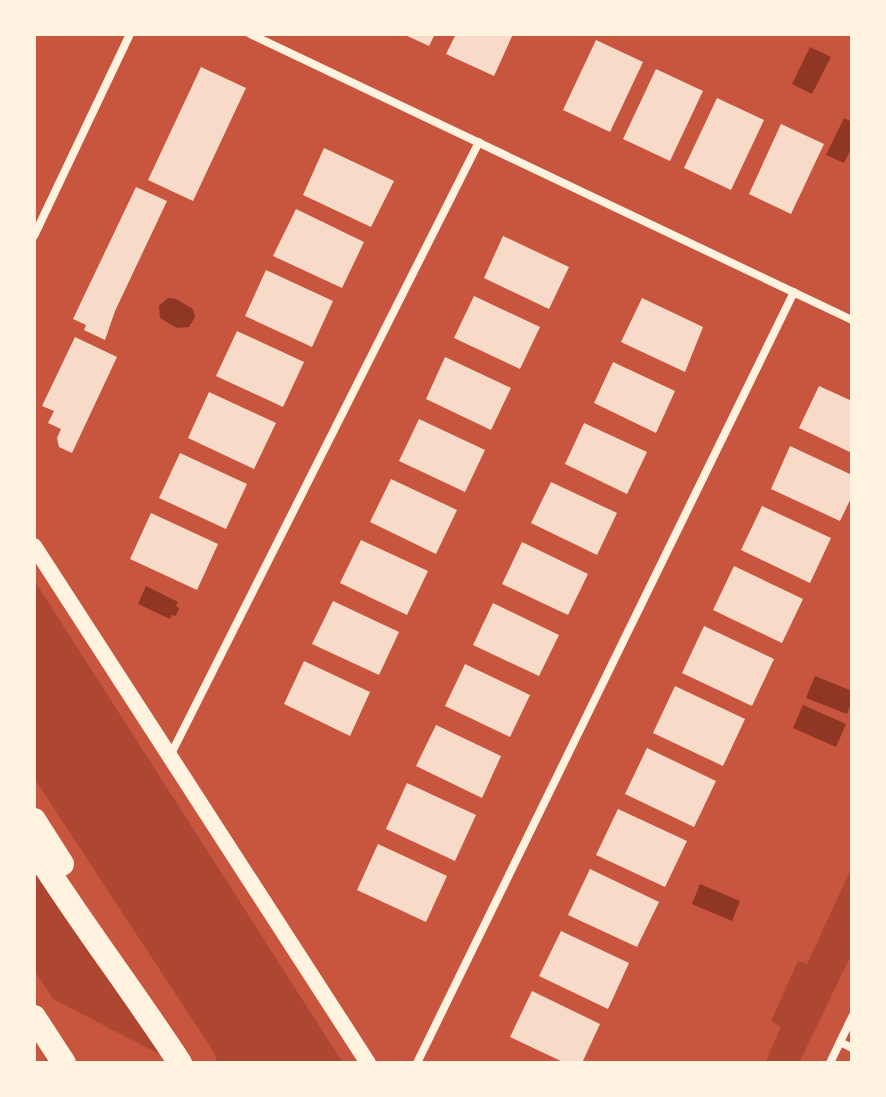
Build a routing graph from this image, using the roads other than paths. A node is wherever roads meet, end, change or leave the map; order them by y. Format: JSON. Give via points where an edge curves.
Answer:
{"nodes":[{"id":1,"x":130,"y":34,"type":"edge"},
{"id":2,"x":250,"y":34,"type":"edge"},
{"id":3,"x":479,"y":142,"type":"junction"},
{"id":4,"x":34,"y":236,"type":"edge"},
{"id":5,"x":794,"y":292,"type":"junction"},
{"id":6,"x":852,"y":320,"type":"edge"},
{"id":7,"x":34,"y":546,"type":"edge"},
{"id":8,"x":170,"y":756,"type":"junction"},
{"id":9,"x":34,"y":820,"type":"edge"},
{"id":10,"x":34,"y":849,"type":"edge"},
{"id":11,"x":140,"y":1001,"type":"junction"},
{"id":12,"x":34,"y":1017,"type":"edge"},
{"id":13,"x":852,"y":1017,"type":"edge"},
{"id":14,"x":840,"y":1042,"type":"junction"},
{"id":15,"x":852,"y":1048,"type":"edge"},
{"id":16,"x":64,"y":1063,"type":"edge"},
{"id":17,"x":180,"y":1063,"type":"edge"},
{"id":18,"x":368,"y":1063,"type":"edge"},
{"id":19,"x":417,"y":1063,"type":"edge"},
{"id":20,"x":830,"y":1063,"type":"edge"}],
"edges":[{"from":1,"to":4,"type":"street"},
{"from":2,"to":3,"type":"street"},
{"from":3,"to":5,"type":"street"},
{"from":3,"to":8,"type":"street"},
{"from":5,"to":6,"type":"street"},
{"from":5,"to":19,"type":"street"},
{"from":7,"to":8,"type":"main road"},
{"from":8,"to":18,"type":"main road"},
{"from":9,"to":11,"type":"highway"},
{"from":10,"to":11,"type":"highway"},
{"from":11,"to":17,"type":"highway"},
{"from":12,"to":16,"type":"highway"},
{"from":13,"to":14,"type":"street"},
{"from":14,"to":15,"type":"street"},
{"from":14,"to":20,"type":"street"}]}
